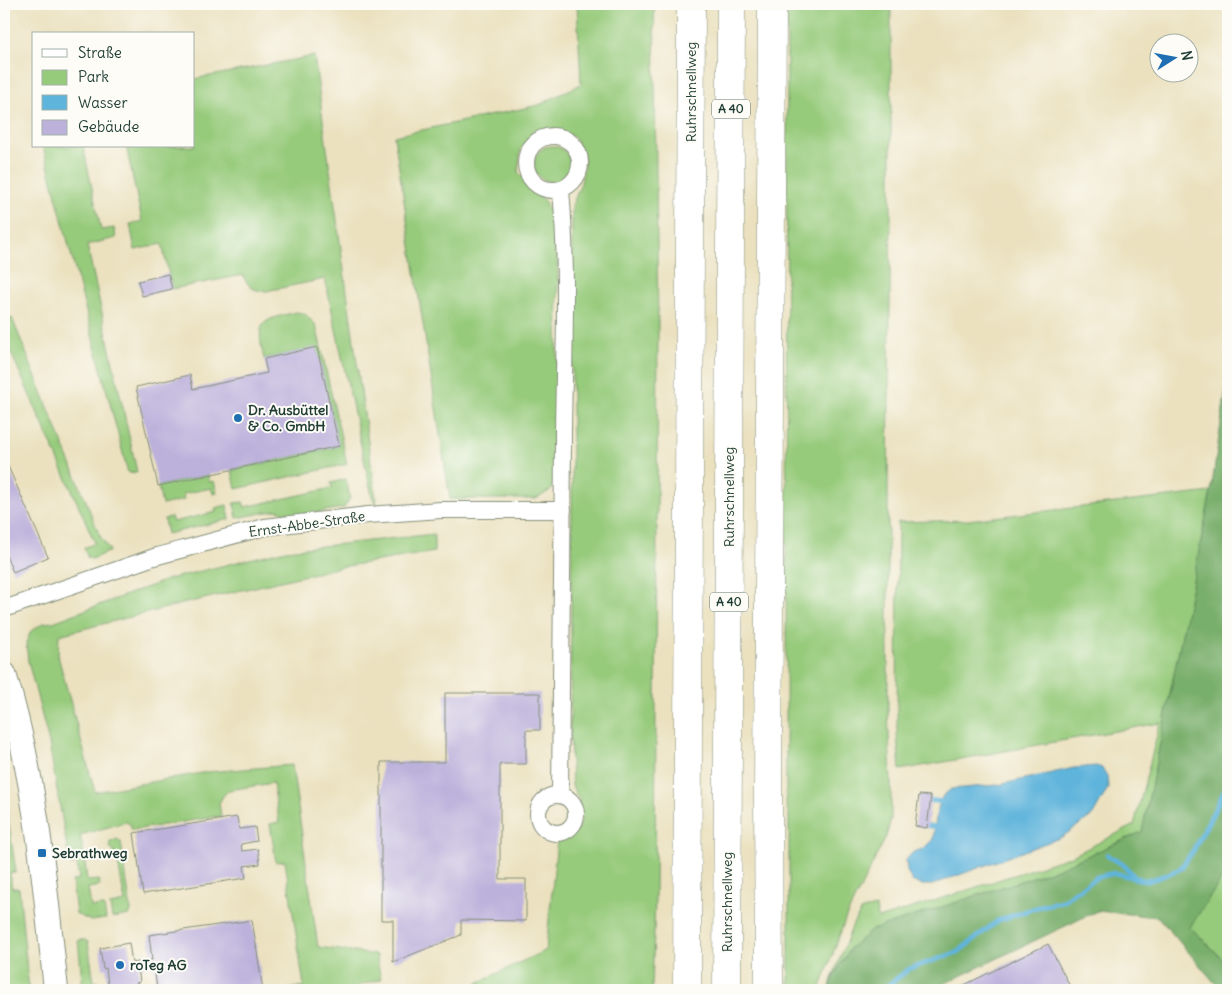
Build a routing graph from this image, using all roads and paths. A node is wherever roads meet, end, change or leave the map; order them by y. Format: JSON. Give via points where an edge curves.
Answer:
{"nodes":[{"id":1,"x":691,"y":4,"type":"edge"},
{"id":2,"x":731,"y":4,"type":"edge"},
{"id":3,"x":772,"y":4,"type":"edge"},
{"id":4,"x":561,"y":190,"type":"dead end"},
{"id":5,"x":563,"y":510,"type":"junction"},
{"id":6,"x":4,"y":609,"type":"edge"},
{"id":7,"x":4,"y":674,"type":"edge"},
{"id":8,"x":560,"y":795,"type":"dead end"},
{"id":9,"x":56,"y":990,"type":"edge"},
{"id":10,"x":687,"y":990,"type":"edge"},
{"id":11,"x":727,"y":990,"type":"edge"},
{"id":12,"x":768,"y":990,"type":"edge"}],
"edges":[{"from":1,"to":10,"type":"highway","name":"Ruhrschnellweg"},
{"from":2,"to":11,"type":"highway","name":"Ruhrschnellweg","number":"A 40"},
{"from":3,"to":12,"type":"highway"},
{"from":4,"to":5,"type":"street","via":[[564,225]]},
{"from":5,"to":6,"type":"street","name":"Ernst-Abbe-Straße","via":[[441,510],[265,527],[154,557]]},
{"from":5,"to":8,"type":"street"},
{"from":7,"to":9,"type":"main road","via":[[29,775],[39,833]]}]}
